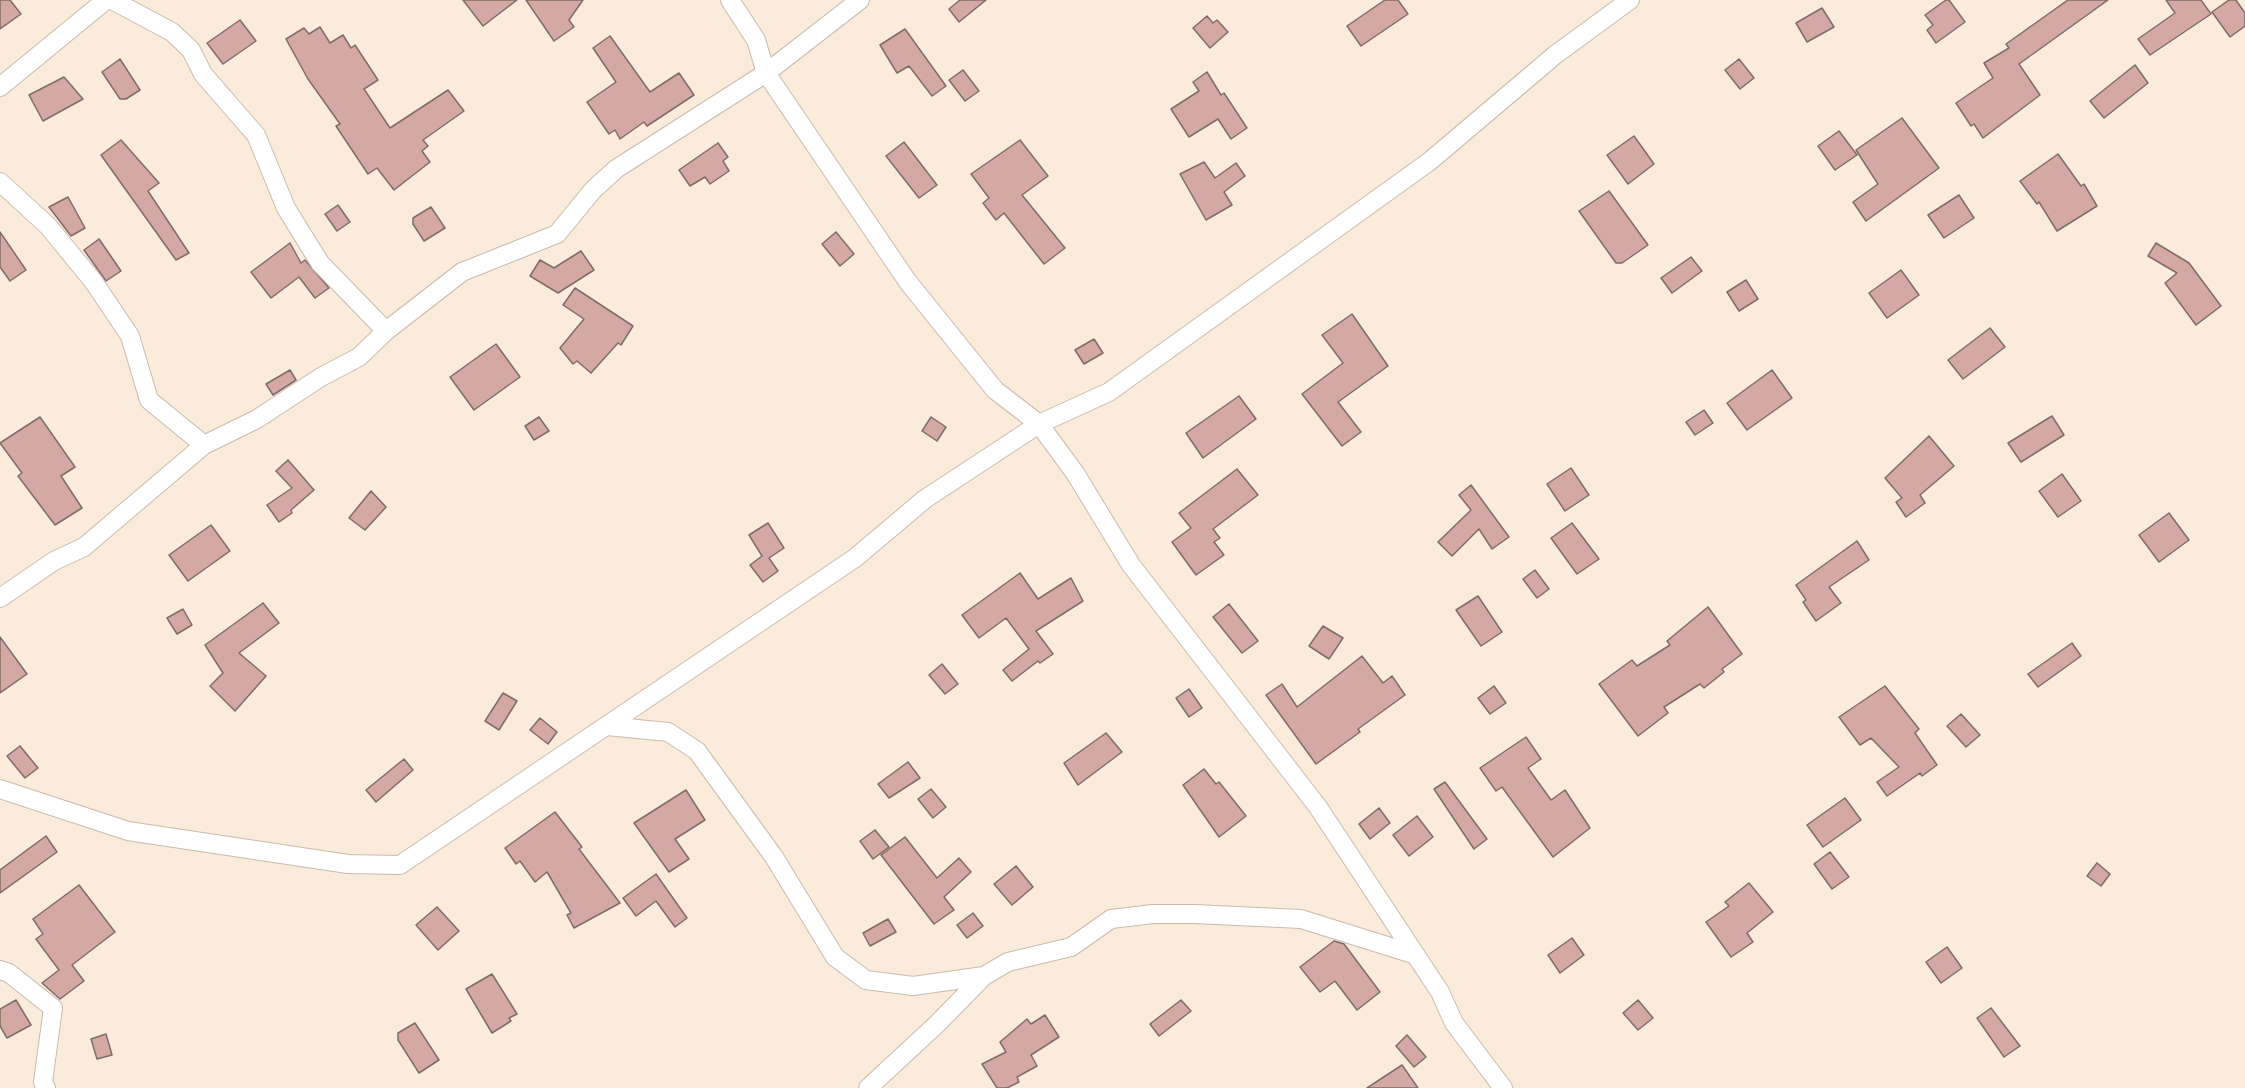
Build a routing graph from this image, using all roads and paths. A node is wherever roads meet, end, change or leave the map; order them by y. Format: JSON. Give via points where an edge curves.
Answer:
{"nodes":[{"id":1,"x":106,"y":0,"type":"edge"},
{"id":2,"x":112,"y":0,"type":"edge"},
{"id":3,"x":730,"y":0,"type":"edge"},
{"id":4,"x":860,"y":0,"type":"edge"},
{"id":5,"x":1630,"y":0,"type":"edge"},
{"id":6,"x":766,"y":73,"type":"junction"},
{"id":7,"x":0,"y":87,"type":"edge"},
{"id":8,"x":0,"y":182,"type":"edge"},
{"id":9,"x":386,"y":331,"type":"junction"},
{"id":10,"x":1039,"y":424,"type":"junction"},
{"id":11,"x":204,"y":446,"type":"junction"},
{"id":12,"x":0,"y":598,"type":"edge"},
{"id":13,"x":607,"y":726,"type":"junction"},
{"id":14,"x":0,"y":789,"type":"edge"},
{"id":15,"x":1416,"y":955,"type":"junction"},
{"id":16,"x":0,"y":970,"type":"edge"},
{"id":17,"x":984,"y":975,"type":"junction"},
{"id":18,"x":46,"y":1088,"type":"edge"},
{"id":19,"x":868,"y":1088,"type":"edge"},
{"id":20,"x":1503,"y":1088,"type":"edge"}],
"edges":[{"from":1,"to":7,"type":"street"},
{"from":2,"to":9,"type":"street","via":[[172,33],[191,50],[203,74],[256,135],[286,208],[321,263]]},
{"from":3,"to":6,"type":"street","via":[[756,40]]},
{"from":4,"to":6,"type":"street"},
{"from":5,"to":10,"type":"street","via":[[1555,56],[1430,161],[1118,385]]},
{"from":6,"to":9,"type":"street","via":[[616,169],[557,234],[462,272]]},
{"from":6,"to":10,"type":"street","via":[[908,282],[994,390]]},
{"from":8,"to":11,"type":"street","via":[[48,226],[93,281],[130,336],[149,400]]},
{"from":9,"to":11,"type":"street","via":[[358,357],[257,419]]},
{"from":10,"to":13,"type":"street","via":[[925,499],[855,558]]},
{"from":10,"to":15,"type":"street","via":[[1075,472],[1131,565],[1318,807]]},
{"from":11,"to":12,"type":"street","via":[[84,547],[54,561]]},
{"from":13,"to":14,"type":"street","via":[[400,865],[348,864],[128,831]]},
{"from":13,"to":17,"type":"street","via":[[668,732],[697,751],[774,857],[835,957],[866,980],[913,986]]},
{"from":15,"to":17,"type":"street","via":[[1301,919],[1153,914],[1111,919],[1071,946],[1008,962]]},
{"from":15,"to":20,"type":"street","via":[[1454,1023]]},
{"from":16,"to":18,"type":"street","via":[[53,1008],[43,1082]]},
{"from":17,"to":19,"type":"street"}]}
